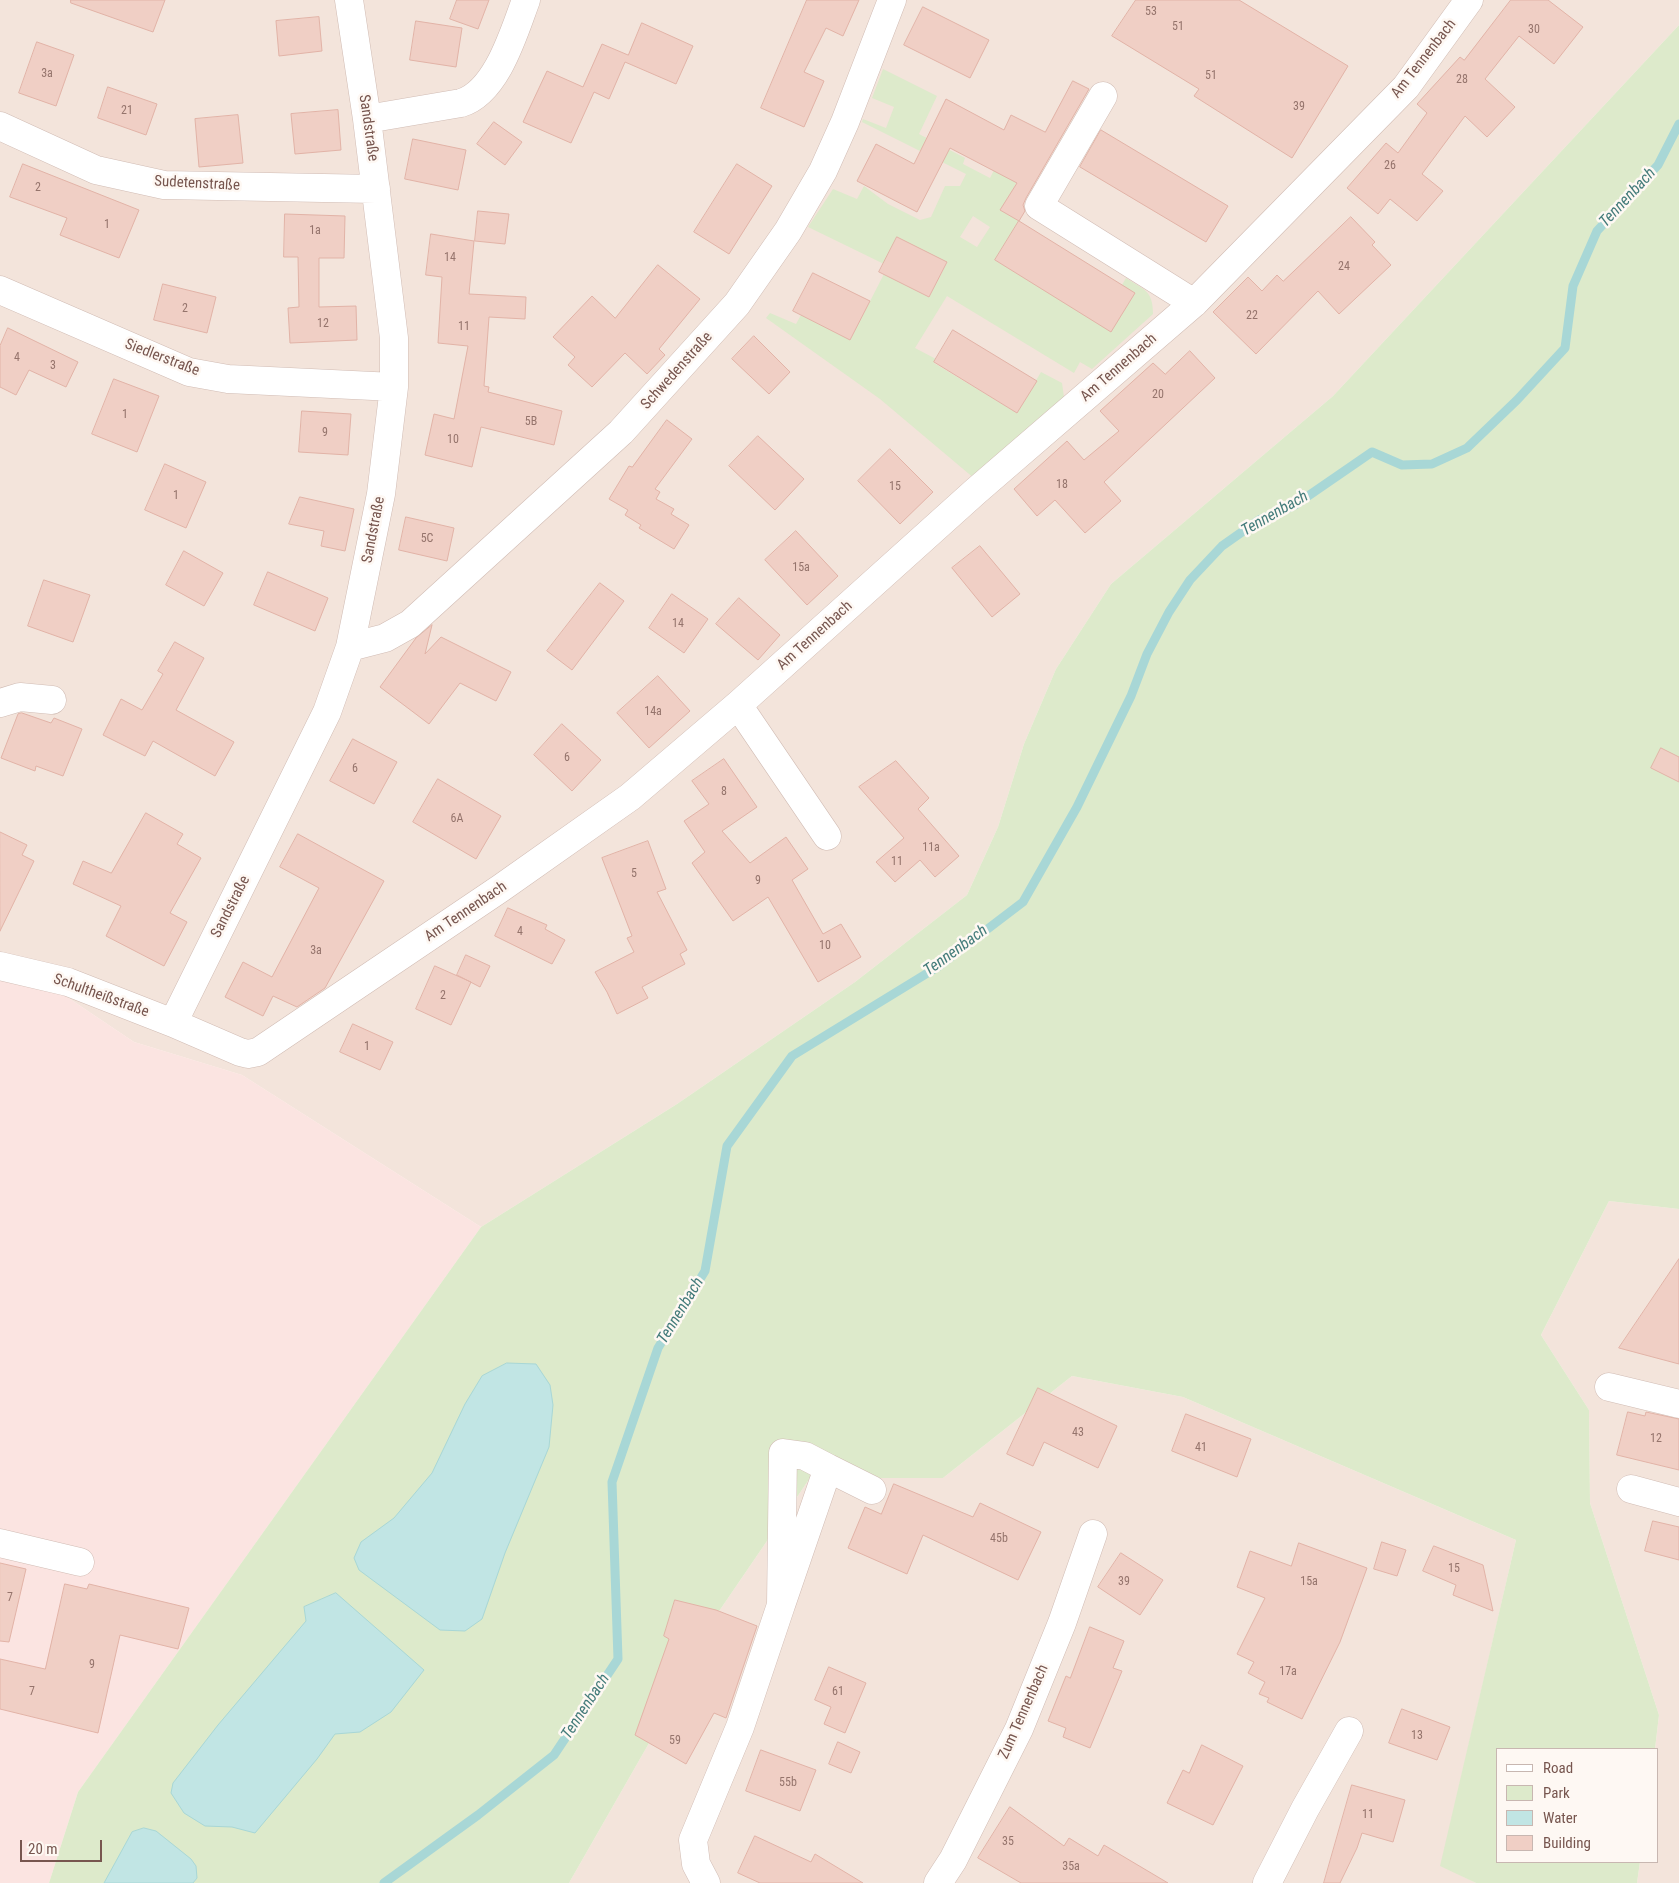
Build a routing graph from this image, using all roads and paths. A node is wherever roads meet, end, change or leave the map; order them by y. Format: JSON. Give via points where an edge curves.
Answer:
{"nodes":[{"id":1,"x":349,"y":0,"type":"edge"},
{"id":2,"x":526,"y":0,"type":"edge"},
{"id":3,"x":892,"y":0,"type":"edge"},
{"id":4,"x":1469,"y":0,"type":"edge"},
{"id":5,"x":1103,"y":96,"type":"dead end"},
{"id":6,"x":367,"y":119,"type":"junction"},
{"id":7,"x":0,"y":126,"type":"edge"},
{"id":8,"x":376,"y":189,"type":"junction"},
{"id":9,"x":0,"y":290,"type":"edge"},
{"id":10,"x":1194,"y":304,"type":"junction"},
{"id":11,"x":394,"y":387,"type":"junction"},
{"id":12,"x":350,"y":647,"type":"junction"},
{"id":13,"x":52,"y":700,"type":"dead end"},
{"id":14,"x":0,"y":703,"type":"edge"},
{"id":15,"x":738,"y":705,"type":"junction"},
{"id":16,"x":827,"y":836,"type":"dead end"},
{"id":17,"x":0,"y":966,"type":"edge"},
{"id":18,"x":173,"y":1022,"type":"junction"},
{"id":19,"x":1609,"y":1387,"type":"dead end"},
{"id":20,"x":1679,"y":1404,"type":"edge"},
{"id":21,"x":828,"y":1468,"type":"junction"},
{"id":22,"x":1631,"y":1489,"type":"dead end"},
{"id":23,"x":872,"y":1490,"type":"dead end"},
{"id":24,"x":1679,"y":1502,"type":"edge"},
{"id":25,"x":1093,"y":1534,"type":"dead end"},
{"id":26,"x":0,"y":1543,"type":"edge"},
{"id":27,"x":80,"y":1562,"type":"dead end"},
{"id":28,"x":781,"y":1605,"type":"junction"},
{"id":29,"x":1350,"y":1731,"type":"dead end"},
{"id":30,"x":706,"y":1883,"type":"edge"},
{"id":31,"x":938,"y":1883,"type":"edge"},
{"id":32,"x":1267,"y":1883,"type":"edge"}],
"edges":[{"from":1,"to":6,"type":"street","name":"Sandstraße"},
{"from":2,"to":6,"type":"street","via":[[504,56],[476,96],[461,103]]},
{"from":3,"to":12,"type":"street","name":"Schwedenstraße","via":[[823,171],[788,231],[737,304],[621,432],[410,624],[385,638]]},
{"from":4,"to":10,"type":"street","name":"Am Tennenbach","via":[[1406,87]]},
{"from":5,"to":10,"type":"street","via":[[1039,206]]},
{"from":6,"to":8,"type":"street","name":"Sandstraße"},
{"from":7,"to":8,"type":"street","name":"Sudetenstraße","via":[[96,170],[164,185]]},
{"from":8,"to":11,"type":"street","name":"Sandstraße","via":[[394,338]]},
{"from":9,"to":11,"type":"street","name":"Siedlerstraße","via":[[189,372],[228,379]]},
{"from":10,"to":15,"type":"street","name":"Am Tennenbach","via":[[976,491]]},
{"from":11,"to":12,"type":"street","name":"Sandstraße","via":[[381,494]]},
{"from":12,"to":18,"type":"street","name":"Sandstraße","via":[[327,712],[304,761]]},
{"from":13,"to":14,"type":"street","via":[[20,696]]},
{"from":15,"to":16,"type":"street"},
{"from":15,"to":18,"type":"street","name":"Am Tennenbach","via":[[622,803],[258,1052],[240,1052]]},
{"from":17,"to":18,"type":"street","name":"Schultheißstraße","via":[[68,982]]},
{"from":19,"to":20,"type":"street"},
{"from":21,"to":23,"type":"street"},
{"from":21,"to":28,"type":"street"},
{"from":21,"to":28,"type":"street","via":[[805,1456],[783,1453]]},
{"from":22,"to":24,"type":"street"},
{"from":25,"to":31,"type":"street","name":"Zum Tennenbach","via":[[1062,1623],[1019,1729],[953,1860]]},
{"from":26,"to":27,"type":"street"},
{"from":28,"to":30,"type":"street","via":[[740,1727],[693,1840],[696,1864]]},
{"from":29,"to":32,"type":"street"}]}
